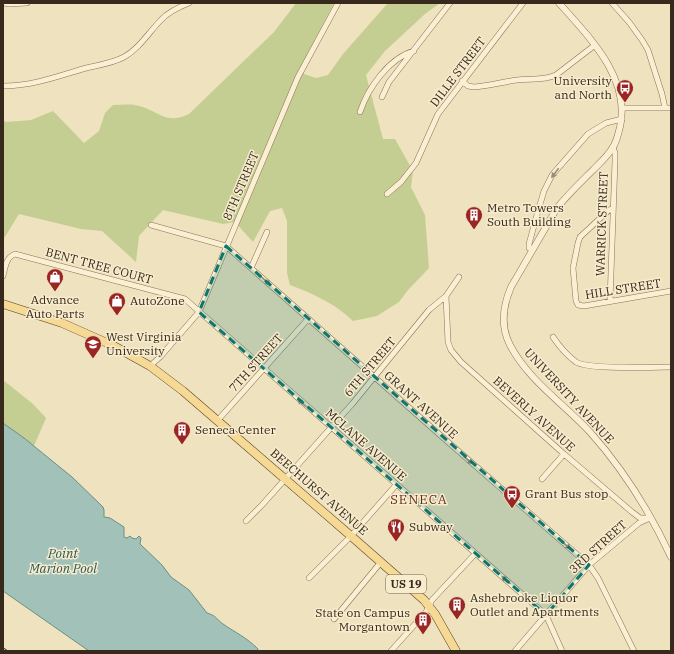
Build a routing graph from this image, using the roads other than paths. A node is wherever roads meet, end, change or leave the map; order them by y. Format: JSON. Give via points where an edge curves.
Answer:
{"nodes":[{"id":1,"x":4,"y":3,"type":"edge"},
{"id":2,"x":27,"y":3,"type":"edge"},
{"id":3,"x":189,"y":3,"type":"edge"},
{"id":4,"x":338,"y":3,"type":"edge"},
{"id":5,"x":450,"y":3,"type":"edge"},
{"id":6,"x":523,"y":3,"type":"edge"},
{"id":7,"x":559,"y":3,"type":"edge"},
{"id":8,"x":612,"y":3,"type":"edge"},
{"id":9,"x":595,"y":45,"type":"junction"},
{"id":10,"x":414,"y":50,"type":"junction"},
{"id":11,"x":462,"y":81,"type":"junction"},
{"id":12,"x":3,"y":86,"type":"edge"},
{"id":13,"x":382,"y":96,"type":"dead end"},
{"id":14,"x":622,"y":108,"type":"junction"},
{"id":15,"x":665,"y":108,"type":"junction"},
{"id":16,"x":671,"y":108,"type":"edge"},
{"id":17,"x":360,"y":112,"type":"dead end"},
{"id":18,"x":622,"y":119,"type":"junction"},
{"id":19,"x":613,"y":147,"type":"junction"},
{"id":20,"x":387,"y":194,"type":"dead end"},
{"id":21,"x":613,"y":209,"type":"junction"},
{"id":22,"x":151,"y":225,"type":"dead end"},
{"id":23,"x":267,"y":232,"type":"dead end"},
{"id":24,"x":226,"y":246,"type":"junction"},
{"id":25,"x":532,"y":250,"type":"junction"},
{"id":26,"x":251,"y":268,"type":"junction"},
{"id":27,"x":3,"y":276,"type":"edge"},
{"id":28,"x":460,"y":277,"type":"dead end"},
{"id":29,"x":671,"y":291,"type":"edge"},
{"id":30,"x":446,"y":296,"type":"junction"},
{"id":31,"x":610,"y":301,"type":"junction"},
{"id":32,"x":3,"y":304,"type":"edge"},
{"id":33,"x":199,"y":312,"type":"junction"},
{"id":34,"x":308,"y":319,"type":"junction"},
{"id":35,"x":554,"y":337,"type":"dead end"},
{"id":36,"x":150,"y":366,"type":"junction"},
{"id":37,"x":671,"y":367,"type":"edge"},
{"id":38,"x":264,"y":369,"type":"junction"},
{"id":39,"x":375,"y":376,"type":"junction"},
{"id":40,"x":218,"y":420,"type":"junction"},
{"id":41,"x":331,"y":427,"type":"junction"},
{"id":42,"x":564,"y":454,"type":"junction"},
{"id":43,"x":285,"y":479,"type":"junction"},
{"id":44,"x":542,"y":479,"type":"dead end"},
{"id":45,"x":396,"y":485,"type":"junction"},
{"id":46,"x":651,"y":518,"type":"junction"},
{"id":47,"x":246,"y":521,"type":"dead end"},
{"id":48,"x":351,"y":536,"type":"junction"},
{"id":49,"x":476,"y":554,"type":"junction"},
{"id":50,"x":671,"y":557,"type":"edge"},
{"id":51,"x":381,"y":562,"type":"junction"},
{"id":52,"x":590,"y":565,"type":"junction"},
{"id":53,"x":309,"y":578,"type":"dead end"},
{"id":54,"x":429,"y":606,"type":"junction"},
{"id":55,"x":546,"y":615,"type":"junction"},
{"id":56,"x":334,"y":618,"type":"dead end"},
{"id":57,"x":391,"y":651,"type":"edge"},
{"id":58,"x":456,"y":651,"type":"edge"},
{"id":59,"x":515,"y":651,"type":"edge"},
{"id":60,"x":562,"y":651,"type":"edge"},
{"id":61,"x":634,"y":651,"type":"edge"}],
"edges":[{"from":1,"to":2,"type":"street"},
{"from":3,"to":12,"type":"street","via":[[162,18],[124,57],[43,81]]},
{"from":4,"to":24,"type":"street","name":"8TH STREET","via":[[298,77]]},
{"from":5,"to":10,"type":"street"},
{"from":6,"to":11,"type":"street","name":"DILLE STREET"},
{"from":7,"to":9,"type":"street","name":"UNIVERSITY AVENUE"},
{"from":8,"to":15,"type":"street","via":[[648,50]]},
{"from":9,"to":11,"type":"street","via":[[551,78],[522,79],[474,87]]},
{"from":9,"to":14,"type":"street","name":"UNIVERSITY AVENUE","via":[[617,84]]},
{"from":10,"to":13,"type":"street","via":[[389,82]]},
{"from":10,"to":17,"type":"street","via":[[379,76],[367,93]]},
{"from":11,"to":20,"type":"street","name":"DILLE STREET","via":[[438,114],[416,163],[401,182]]},
{"from":14,"to":15,"type":"street"},
{"from":14,"to":18,"type":"street","name":"UNIVERSITY AVENUE"},
{"from":15,"to":16,"type":"street"},
{"from":18,"to":19,"type":"street","name":"UNIVERSITY AVENUE"},
{"from":18,"to":25,"type":"street","one_way":true,"via":[[606,123],[588,134],[552,175],[544,191],[528,244]]},
{"from":19,"to":21,"type":"street","name":"WARRICK STREET"},
{"from":19,"to":25,"type":"street","name":"UNIVERSITY AVENUE","via":[[564,199]]},
{"from":21,"to":31,"type":"street","name":"WARRICK STREET"},
{"from":21,"to":31,"type":"street","name":"HILL STREET","via":[[580,238],[573,268],[574,295],[578,305]]},
{"from":22,"to":24,"type":"street","name":"GRANT AVENUE"},
{"from":23,"to":26,"type":"street"},
{"from":24,"to":26,"type":"street","name":"GRANT AVENUE"},
{"from":24,"to":33,"type":"street","name":"8TH STREET"},
{"from":25,"to":46,"type":"street","name":"UNIVERSITY AVENUE","via":[[505,299],[504,329],[509,345],[526,369],[590,432],[622,471]]},
{"from":26,"to":34,"type":"street","name":"GRANT AVENUE","one_way":true},
{"from":27,"to":33,"type":"street","name":"BENT TREE COURT","via":[[8,260],[15,254],[185,299]]},
{"from":28,"to":30,"type":"street","name":"6TH STREET"},
{"from":29,"to":31,"type":"street","name":"HILL STREET"},
{"from":30,"to":39,"type":"street","name":"6TH STREET","via":[[429,310]]},
{"from":30,"to":42,"type":"street","name":"BEVERLY AVENUE","via":[[446,327],[451,350],[461,362]]},
{"from":32,"to":36,"type":"main road","number":"US 19","via":[[87,333]]},
{"from":33,"to":36,"type":"street","name":"8TH STREET"},
{"from":33,"to":38,"type":"street","name":"MCLANE AVENUE"},
{"from":34,"to":38,"type":"street","name":"7TH STREET"},
{"from":34,"to":39,"type":"street","name":"GRANT AVENUE"},
{"from":35,"to":37,"type":"street","via":[[577,363],[603,367]]},
{"from":36,"to":40,"type":"main road","name":"BEECHURST AVENUE","number":"US 19"},
{"from":38,"to":40,"type":"street","name":"7TH STREET"},
{"from":41,"to":38,"type":"street","name":"MCLANE AVENUE","one_way":true},
{"from":39,"to":41,"type":"street","name":"6TH STREET"},
{"from":39,"to":52,"type":"street","name":"GRANT AVENUE","one_way":true},
{"from":40,"to":43,"type":"main road","name":"BEECHURST AVENUE","number":"US 19"},
{"from":41,"to":43,"type":"street","name":"6TH STREET"},
{"from":41,"to":45,"type":"street","name":"MCLANE AVENUE"},
{"from":42,"to":44,"type":"street"},
{"from":42,"to":46,"type":"street","name":"BEVERLY AVENUE","via":[[640,518]]},
{"from":43,"to":47,"type":"street","name":"6TH STREET"},
{"from":43,"to":48,"type":"main road","name":"BEECHURST AVENUE","number":"US 19"},
{"from":45,"to":48,"type":"street"},
{"from":45,"to":49,"type":"street","name":"MCLANE AVENUE"},
{"from":46,"to":50,"type":"street","name":"UNIVERSITY AVENUE"},
{"from":46,"to":52,"type":"street","name":"3RD STREET","via":[[640,523]]},
{"from":48,"to":51,"type":"main road","name":"BEECHURST AVENUE","number":"US 19"},
{"from":48,"to":53,"type":"street"},
{"from":49,"to":54,"type":"street"},
{"from":55,"to":49,"type":"street","name":"MCLANE AVENUE","one_way":true},
{"from":51,"to":54,"type":"main road","name":"BEECHURST AVENUE","number":"US 19"},
{"from":51,"to":56,"type":"street"},
{"from":52,"to":55,"type":"street","name":"3RD STREET"},
{"from":52,"to":61,"type":"street","name":"GRANT AVENUE"},
{"from":54,"to":57,"type":"street"},
{"from":54,"to":58,"type":"main road","name":"BEECHURST AVENUE","number":"US 19"},
{"from":55,"to":59,"type":"street","name":"3RD STREET"},
{"from":55,"to":60,"type":"street","name":"MCLANE AVENUE"}]}
